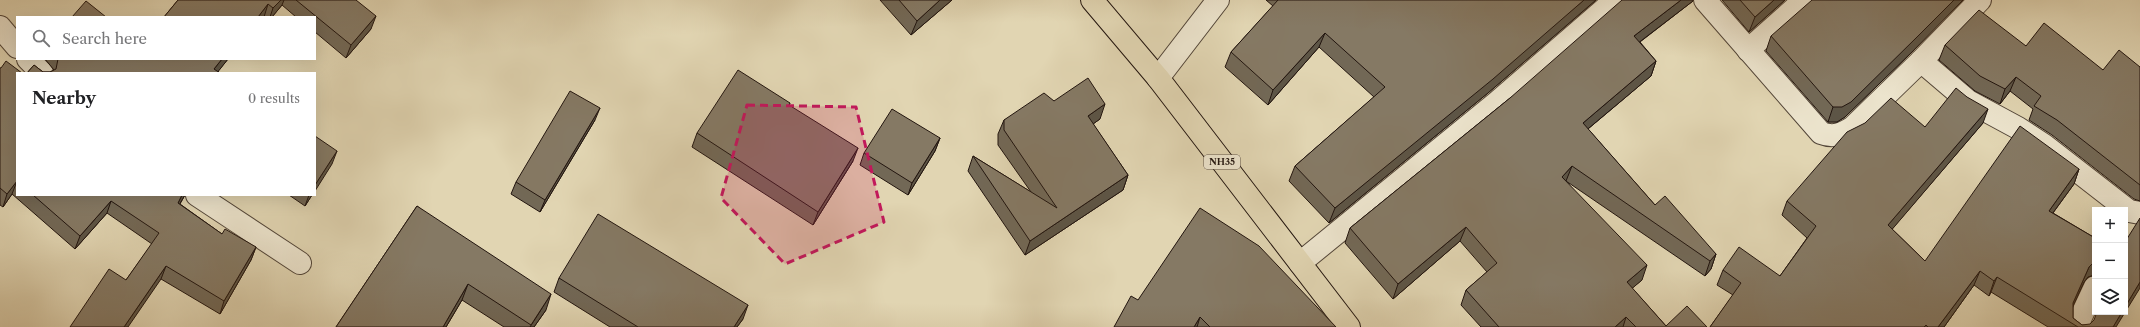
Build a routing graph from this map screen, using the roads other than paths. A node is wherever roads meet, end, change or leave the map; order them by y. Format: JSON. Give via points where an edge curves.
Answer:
{"nodes":[{"id":1,"x":1092,"y":0,"type":"edge"},
{"id":2,"x":1218,"y":0,"type":"edge"},
{"id":3,"x":1615,"y":0,"type":"edge"},
{"id":4,"x":1705,"y":0,"type":"edge"},
{"id":5,"x":1804,"y":0,"type":"edge"},
{"id":6,"x":1980,"y":0,"type":"edge"},
{"id":7,"x":0,"y":27,"type":"edge"},
{"id":8,"x":16,"y":46,"type":"edge"},
{"id":9,"x":1748,"y":50,"type":"junction"},
{"id":10,"x":29,"y":60,"type":"edge"},
{"id":11,"x":1921,"y":61,"type":"junction"},
{"id":12,"x":41,"y":72,"type":"edge"},
{"id":13,"x":1158,"y":78,"type":"junction"},
{"id":14,"x":199,"y":196,"type":"edge"},
{"id":15,"x":2131,"y":215,"type":"edge"},
{"id":16,"x":300,"y":263,"type":"dead end"},
{"id":17,"x":1300,"y":263,"type":"junction"},
{"id":18,"x":2092,"y":297,"type":"edge"},
{"id":19,"x":2084,"y":324,"type":"edge"},
{"id":20,"x":1350,"y":327,"type":"edge"}],
"edges":[{"from":1,"to":13,"type":"highway","number":"NH35"},
{"from":2,"to":13,"type":"street"},
{"from":3,"to":17,"type":"street","via":[[1496,103]]},
{"from":4,"to":9,"type":"street"},
{"from":5,"to":9,"type":"street"},
{"from":6,"to":11,"type":"street"},
{"from":7,"to":8,"type":"street"},
{"from":9,"to":11,"type":"street","via":[[1821,133],[1830,137],[1853,127]]},
{"from":10,"to":12,"type":"street"},
{"from":11,"to":15,"type":"street","via":[[1968,101],[2044,145]]},
{"from":13,"to":17,"type":"highway","number":"NH35"},
{"from":14,"to":16,"type":"street"},
{"from":17,"to":20,"type":"highway","number":"NH35"},
{"from":18,"to":19,"type":"street"}]}
